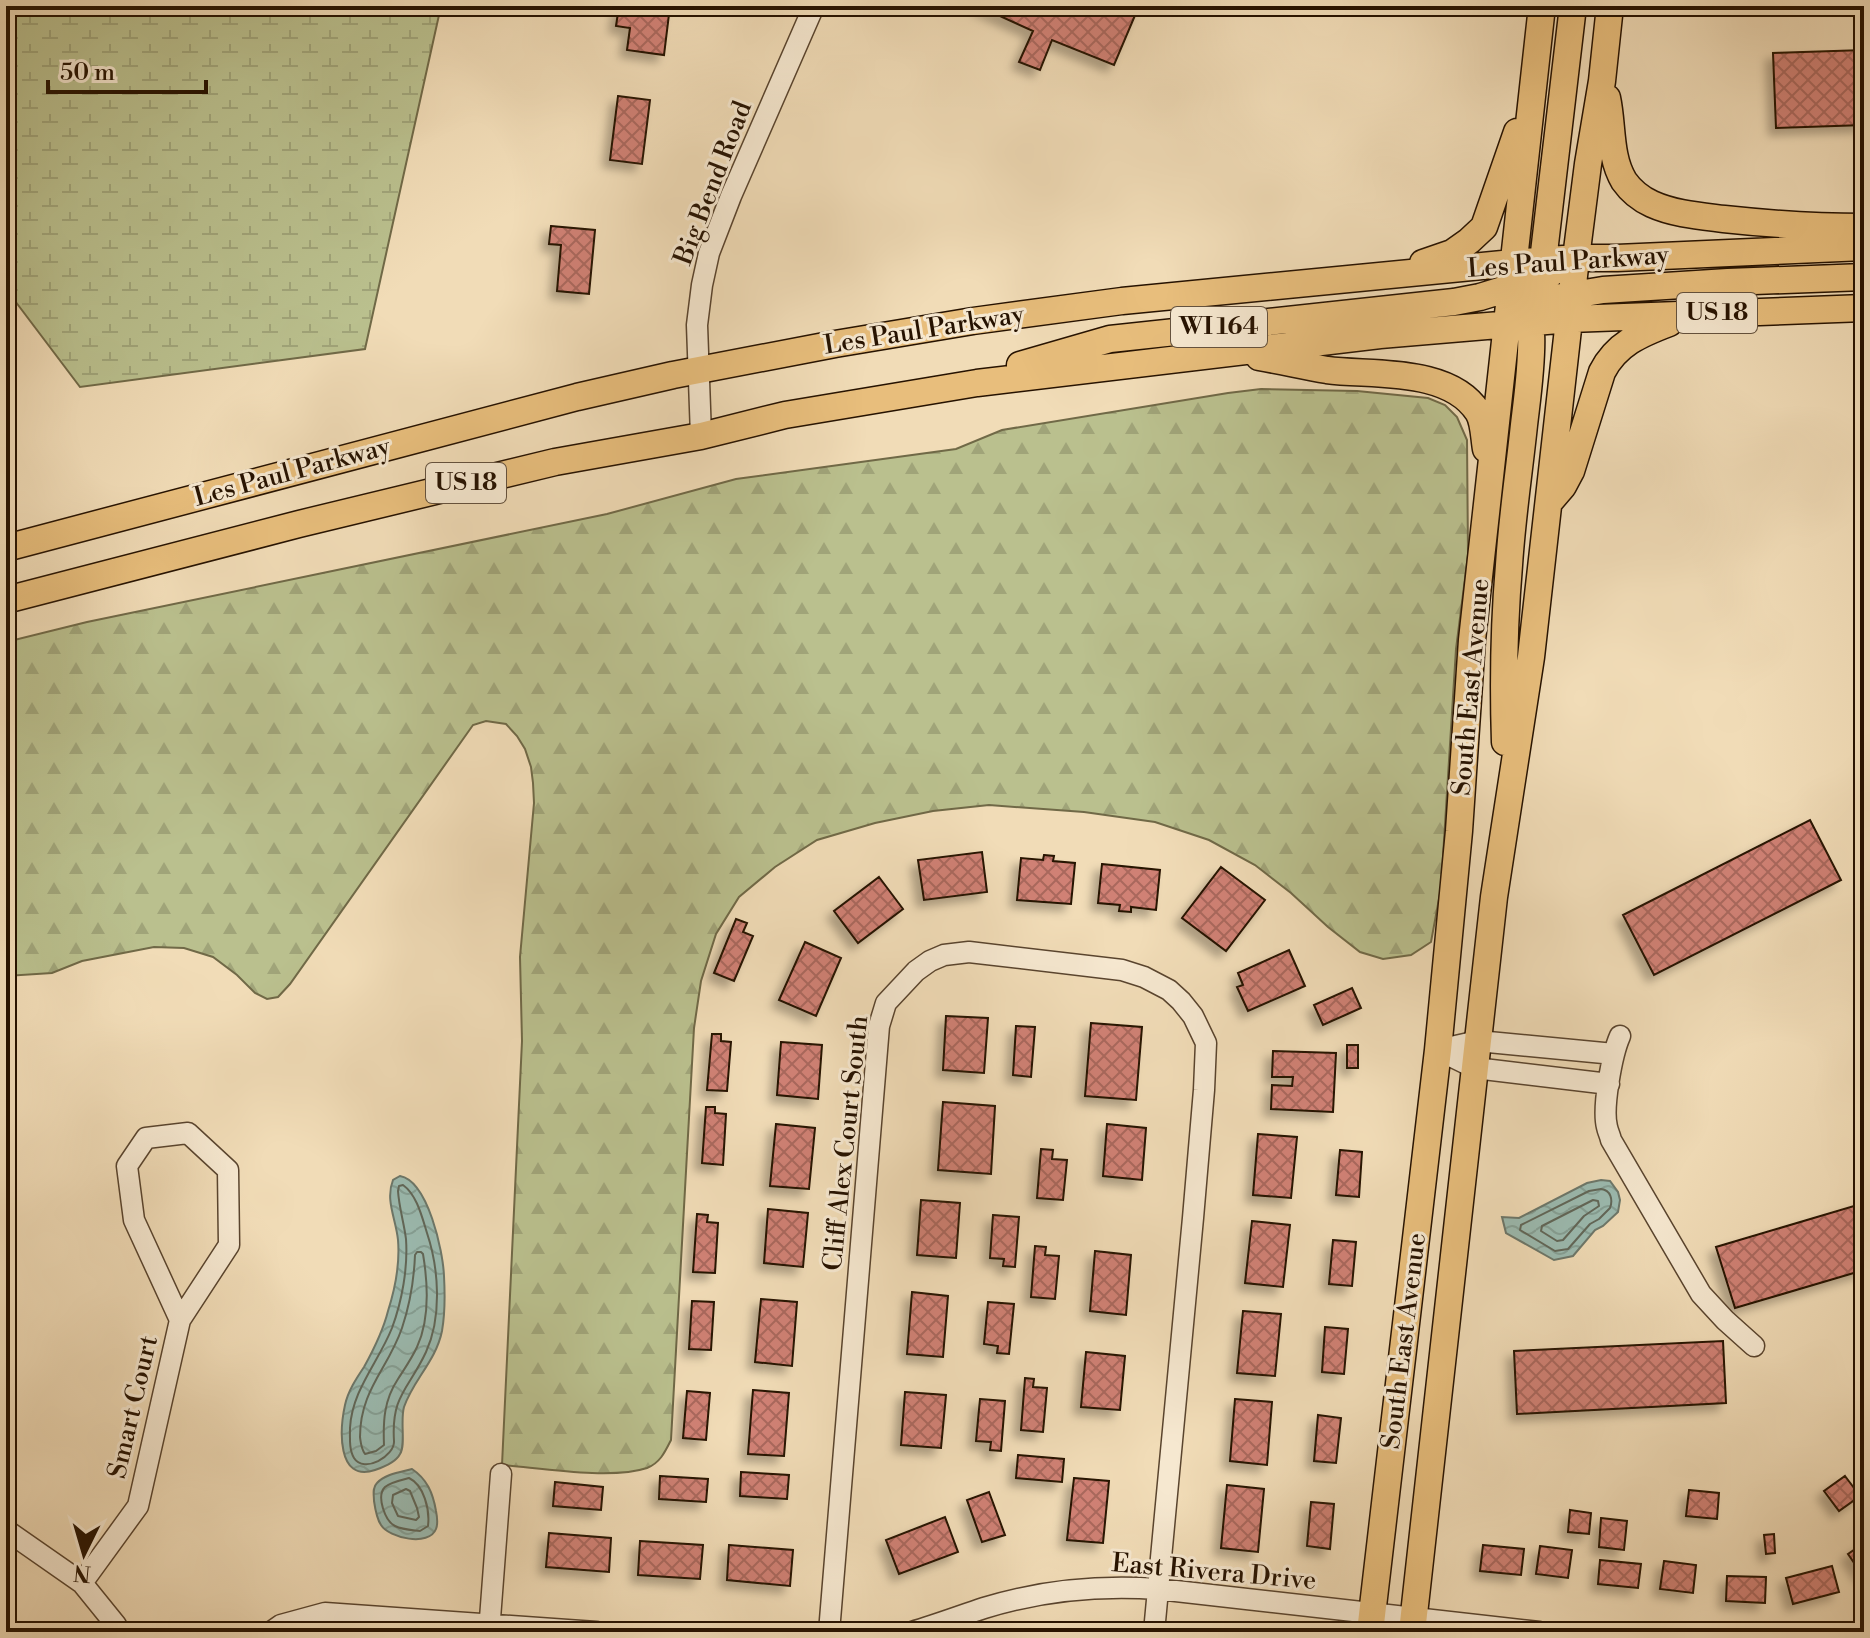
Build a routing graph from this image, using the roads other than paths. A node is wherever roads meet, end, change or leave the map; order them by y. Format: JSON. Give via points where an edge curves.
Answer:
{"nodes":[{"id":1,"x":814,"y":6,"type":"edge"},
{"id":2,"x":1542,"y":6,"type":"edge"},
{"id":3,"x":1573,"y":6,"type":"edge"},
{"id":4,"x":1610,"y":6,"type":"edge"},
{"id":5,"x":1602,"y":81,"type":"junction"},
{"id":6,"x":1534,"y":83,"type":"junction"},
{"id":7,"x":1864,"y":227,"type":"edge"},
{"id":8,"x":1864,"y":247,"type":"edge"},
{"id":9,"x":1576,"y":258,"type":"junction"},
{"id":10,"x":1387,"y":276,"type":"junction"},
{"id":11,"x":1864,"y":277,"type":"edge"},
{"id":12,"x":1536,"y":295,"type":"junction"},
{"id":13,"x":1864,"y":308,"type":"edge"},
{"id":14,"x":1691,"y":314,"type":"junction"},
{"id":15,"x":1232,"y":352,"type":"junction"},
{"id":16,"x":698,"y":371,"type":"junction"},
{"id":17,"x":931,"y":391,"type":"junction"},
{"id":18,"x":701,"y":436,"type":"junction"},
{"id":19,"x":1491,"y":474,"type":"junction"},
{"id":20,"x":1549,"y":502,"type":"junction"},
{"id":21,"x":6,"y":548,"type":"edge"},
{"id":22,"x":6,"y":600,"type":"edge"},
{"id":23,"x":1507,"y":813,"type":"junction"},
{"id":24,"x":1478,"y":1041,"type":"junction"},
{"id":25,"x":1438,"y":1050,"type":"junction"},
{"id":26,"x":1475,"y":1068,"type":"junction"},
{"id":27,"x":1609,"y":1084,"type":"junction"},
{"id":28,"x":180,"y":1320,"type":"junction"},
{"id":29,"x":1754,"y":1346,"type":"dead end"},
{"id":30,"x":501,"y":1474,"type":"dead end"},
{"id":31,"x":6,"y":1530,"type":"edge"},
{"id":32,"x":82,"y":1583,"type":"junction"},
{"id":33,"x":1158,"y":1589,"type":"junction"},
{"id":34,"x":1371,"y":1622,"type":"edge"},
{"id":35,"x":1413,"y":1625,"type":"edge"},
{"id":36,"x":490,"y":1628,"type":"edge"},
{"id":37,"x":118,"y":1632,"type":"edge"},
{"id":38,"x":271,"y":1632,"type":"edge"},
{"id":39,"x":596,"y":1632,"type":"edge"},
{"id":40,"x":829,"y":1632,"type":"edge"},
{"id":41,"x":912,"y":1632,"type":"edge"},
{"id":42,"x":1154,"y":1632,"type":"edge"},
{"id":43,"x":1539,"y":1632,"type":"edge"}],
"edges":[{"from":1,"to":16,"type":"street","name":"Big Bend Road","via":[[709,253],[697,325]]},
{"from":2,"to":6,"type":"main road"},
{"from":3,"to":12,"type":"main road"},
{"from":4,"to":5,"type":"main road"},
{"from":5,"to":7,"type":"main road","via":[[1618,169],[1647,202],[1675,212],[1728,219]]},
{"from":5,"to":9,"type":"main road"},
{"from":6,"to":10,"type":"main road","via":[[1484,227],[1452,253]]},
{"from":6,"to":12,"type":"main road"},
{"from":8,"to":9,"type":"main road","name":"Les Paul Parkway","number":"US 18"},
{"from":9,"to":12,"type":"main road"},
{"from":9,"to":12,"type":"main road","name":"Les Paul Parkway","number":"US 18"},
{"from":10,"to":12,"type":"main road","name":"Les Paul Parkway","number":"US 18"},
{"from":10,"to":16,"type":"main road","name":"Les Paul Parkway","number":"US 18","via":[[1034,312]]},
{"from":11,"to":12,"type":"main road"},
{"from":12,"to":14,"type":"main road","name":"Les Paul Parkway","number":"US 18"},
{"from":12,"to":15,"type":"main road","name":"Les Paul Parkway","number":"US 18","via":[[1351,337]]},
{"from":12,"to":17,"type":"main road","number":"WI 164","via":[[1110,339]]},
{"from":12,"to":19,"type":"main road","name":"South East Avenue"},
{"from":12,"to":20,"type":"main road","name":"South East Avenue"},
{"from":12,"to":23,"type":"main road","via":[[1505,627]]},
{"from":13,"to":14,"type":"main road","name":"Les Paul Parkway","number":"US 18"},
{"from":14,"to":20,"type":"main road","via":[[1635,337],[1611,357],[1569,475]]},
{"from":15,"to":17,"type":"main road","name":"Les Paul Parkway","number":"US 18"},
{"from":15,"to":19,"type":"main road","via":[[1447,386],[1479,413]]},
{"from":16,"to":18,"type":"street","name":"Big Bend Road"},
{"from":16,"to":21,"type":"main road","name":"Les Paul Parkway","number":"US 18","via":[[577,397]]},
{"from":17,"to":18,"type":"main road","name":"Les Paul Parkway","number":"US 18","via":[[785,415]]},
{"from":18,"to":22,"type":"main road","name":"Les Paul Parkway","number":"US 18","via":[[555,462]]},
{"from":19,"to":25,"type":"main road","name":"South East Avenue"},
{"from":20,"to":23,"type":"main road","name":"South East Avenue"},
{"from":23,"to":24,"type":"main road","name":"South East Avenue"},
{"from":24,"to":25,"type":"street"},
{"from":24,"to":26,"type":"main road","name":"South East Avenue"},
{"from":24,"to":27,"type":"street","via":[[1617,1045]]},
{"from":25,"to":26,"type":"street"},
{"from":25,"to":34,"type":"main road","name":"South East Avenue"},
{"from":26,"to":27,"type":"street"},
{"from":26,"to":35,"type":"main road","name":"South East Avenue"},
{"from":27,"to":29,"type":"street","via":[[1606,1116],[1611,1140],[1701,1294]]},
{"from":28,"to":28,"type":"street","name":"Smart Court","via":[[229,1245],[228,1170],[188,1133],[146,1138],[127,1166],[134,1220]]},
{"from":28,"to":32,"type":"street","name":"Smart Court","via":[[138,1506]]},
{"from":30,"to":36,"type":"street"},
{"from":31,"to":32,"type":"street"},
{"from":32,"to":37,"type":"street"},
{"from":33,"to":34,"type":"street","name":"East Rivera Drive"},
{"from":33,"to":40,"type":"street","name":"Cliff Alex Court South","via":[[1206,1043],[1181,1001],[1144,977],[969,952],[944,955],[916,971],[886,1003],[879,1026]]},
{"from":33,"to":41,"type":"street","name":"East Rivera Drive","via":[[1048,1594]]},
{"from":33,"to":42,"type":"street","name":"Cliff Alex Court South"},
{"from":34,"to":35,"type":"street","name":"East Rivera Drive"},
{"from":35,"to":43,"type":"street","name":"East Rivera Drive"},
{"from":36,"to":38,"type":"street","via":[[325,1613]]},
{"from":36,"to":39,"type":"street"}]}
